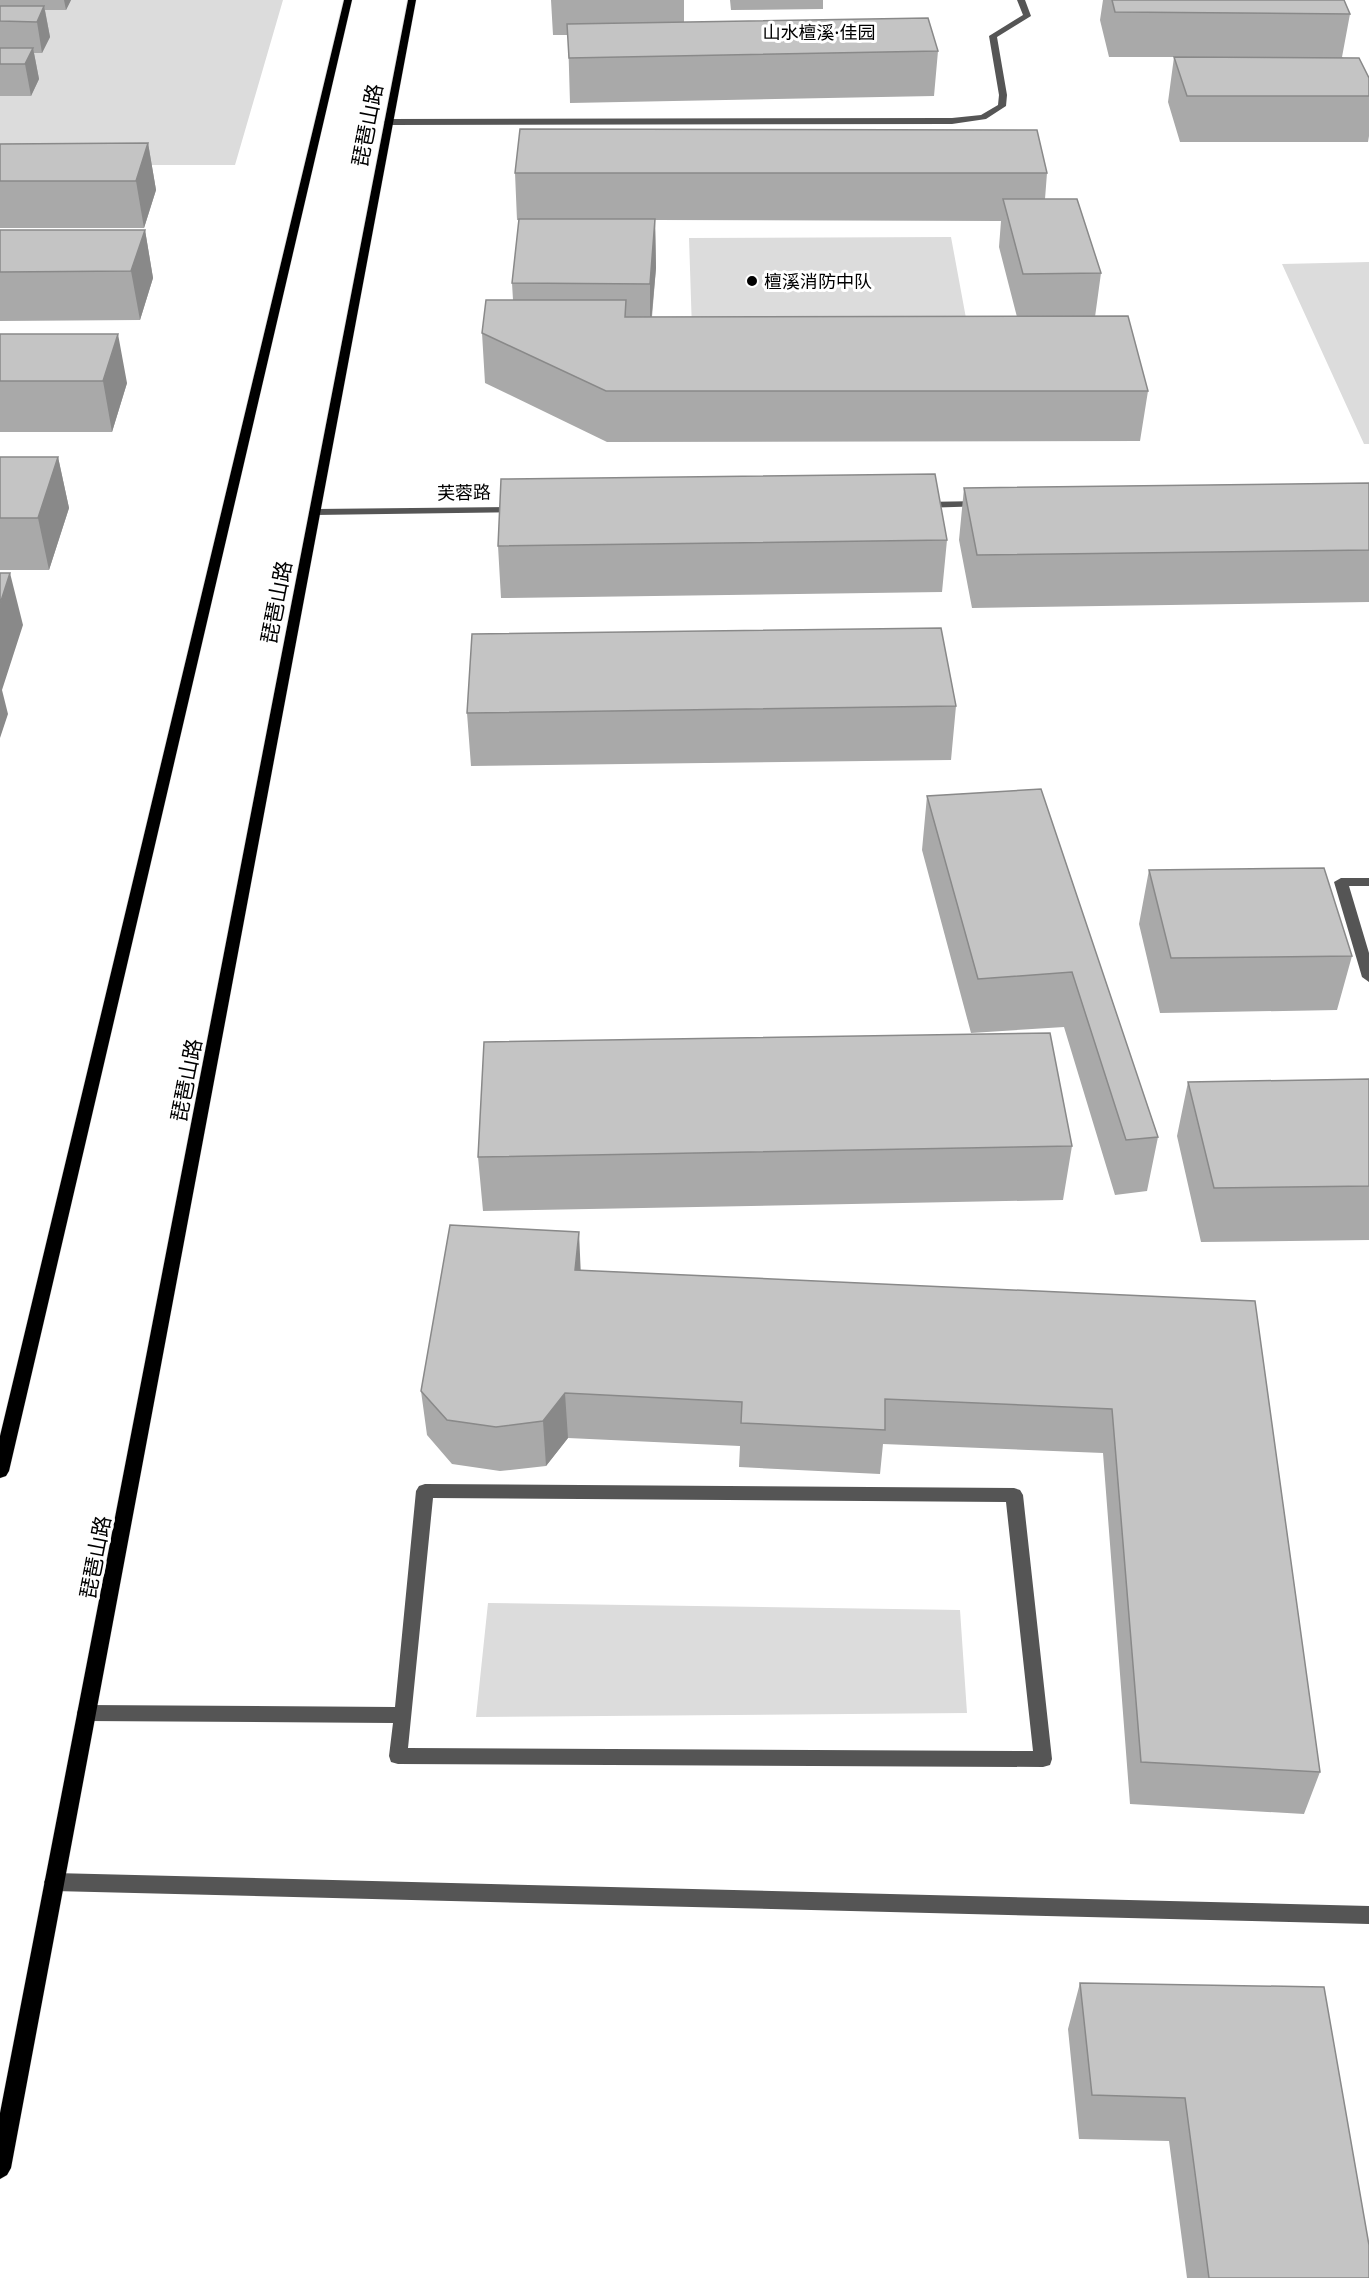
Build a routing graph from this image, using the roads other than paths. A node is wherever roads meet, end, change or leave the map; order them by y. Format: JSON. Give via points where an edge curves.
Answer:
{"nodes":[{"id":1,"x":348,"y":0,"type":"edge"},
{"id":2,"x":411,"y":0,"type":"edge"},
{"id":3,"x":1022,"y":0,"type":"edge"},
{"id":4,"x":388,"y":122,"type":"junction"},
{"id":5,"x":998,"y":504,"type":"edge"},
{"id":6,"x":914,"y":505,"type":"edge"},
{"id":7,"x":530,"y":510,"type":"edge"},
{"id":8,"x":315,"y":512,"type":"junction"},
{"id":9,"x":1369,"y":882,"type":"edge"},
{"id":10,"x":1369,"y":977,"type":"edge"},
{"id":11,"x":0,"y":1471,"type":"edge"},
{"id":12,"x":86,"y":1713,"type":"junction"},
{"id":13,"x":403,"y":1714,"type":"junction"},
{"id":14,"x":54,"y":1882,"type":"junction"},
{"id":15,"x":1369,"y":1915,"type":"edge"},
{"id":16,"x":0,"y":2168,"type":"edge"}],
"edges":[{"from":1,"to":11,"type":"main road"},
{"from":2,"to":4,"type":"main road","name":"琵琶山路"},
{"from":3,"to":4,"type":"street","via":[[1027,16],[993,36],[1002,106],[983,117],[952,121]]},
{"from":4,"to":8,"type":"main road","name":"琵琶山路"},
{"from":5,"to":6,"type":"street"},
{"from":7,"to":8,"type":"street","name":"芙蓉路"},
{"from":8,"to":12,"type":"main road","name":"琵琶山路"},
{"from":9,"to":10,"type":"street","via":[[1341,882]]},
{"from":12,"to":13,"type":"street"},
{"from":12,"to":14,"type":"main road","name":"琵琶山路"},
{"from":13,"to":13,"type":"street","via":[[398,1756],[1043,1760],[1014,1495],[425,1491]]},
{"from":14,"to":15,"type":"street"},
{"from":14,"to":16,"type":"main road","name":"琵琶山路"}]}
